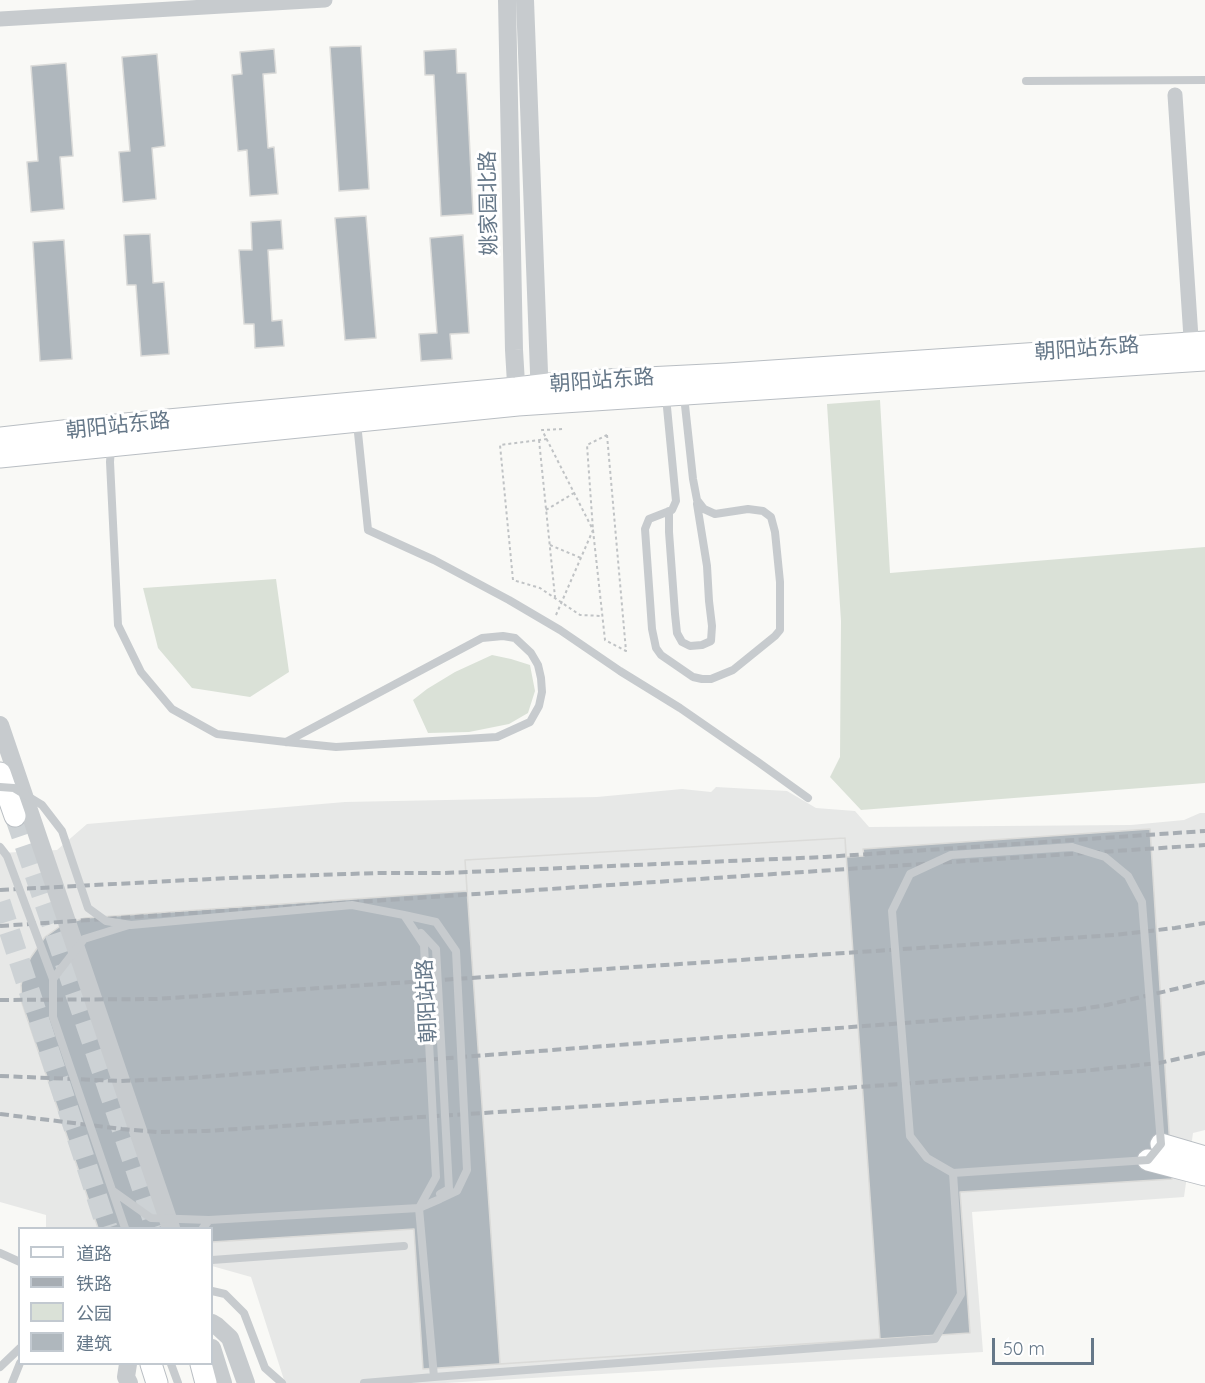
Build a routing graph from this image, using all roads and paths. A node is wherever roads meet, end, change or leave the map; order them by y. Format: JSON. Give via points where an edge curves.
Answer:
{"nodes":[{"id":1,"x":325,"y":0,"type":"edge"},
{"id":2,"x":507,"y":0,"type":"edge"},
{"id":3,"x":525,"y":0,"type":"edge"},
{"id":4,"x":201,"y":4,"type":"edge"},
{"id":5,"x":0,"y":20,"type":"edge"},
{"id":6,"x":1205,"y":80,"type":"edge"},
{"id":7,"x":1026,"y":81,"type":"dead end"},
{"id":8,"x":1175,"y":95,"type":"dead end"},
{"id":9,"x":1198,"y":351,"type":"edge"},
{"id":10,"x":539,"y":395,"type":"junction"},
{"id":11,"x":675,"y":395,"type":"junction"},
{"id":12,"x":517,"y":396,"type":"junction"},
{"id":13,"x":356,"y":421,"type":"junction"},
{"id":14,"x":564,"y":429,"type":"dead end"},
{"id":15,"x":110,"y":436,"type":"junction"},
{"id":16,"x":0,"y":438,"type":"edge"},
{"id":17,"x":547,"y":439,"type":"junction"},
{"id":18,"x":538,"y":440,"type":"junction"},
{"id":19,"x":0,"y":457,"type":"edge"},
{"id":20,"x":574,"y":493,"type":"junction"},
{"id":21,"x":697,"y":500,"type":"junction"},
{"id":22,"x":546,"y":510,"type":"junction"},
{"id":23,"x":669,"y":511,"type":"junction"},
{"id":24,"x":593,"y":530,"type":"junction"},
{"id":25,"x":550,"y":545,"type":"junction"},
{"id":26,"x":581,"y":558,"type":"junction"},
{"id":27,"x":555,"y":597,"type":"junction"},
{"id":28,"x":562,"y":602,"type":"junction"},
{"id":29,"x":602,"y":616,"type":"junction"},
{"id":30,"x":552,"y":625,"type":"junction"},
{"id":31,"x":0,"y":725,"type":"edge"},
{"id":32,"x":286,"y":742,"type":"junction"},
{"id":33,"x":0,"y":773,"type":"edge"},
{"id":34,"x":0,"y":787,"type":"edge"},
{"id":35,"x":808,"y":798,"type":"dead end"},
{"id":36,"x":15,"y":816,"type":"tunnel mouth"},
{"id":37,"x":0,"y":847,"type":"edge"},
{"id":38,"x":404,"y":915,"type":"junction"},
{"id":39,"x":131,"y":925,"type":"junction"},
{"id":40,"x":53,"y":979,"type":"junction"},
{"id":41,"x":1155,"y":1152,"type":"junction"},
{"id":42,"x":1205,"y":1157,"type":"edge"},
{"id":43,"x":953,"y":1173,"type":"junction"},
{"id":44,"x":1205,"y":1175,"type":"edge"},
{"id":45,"x":112,"y":1190,"type":"junction"},
{"id":46,"x":418,"y":1208,"type":"junction"},
{"id":47,"x":209,"y":1220,"type":"junction"},
{"id":48,"x":125,"y":1227,"type":"edge"},
{"id":49,"x":171,"y":1227,"type":"edge"},
{"id":50,"x":204,"y":1227,"type":"edge"},
{"id":51,"x":404,"y":1246,"type":"dead end"},
{"id":52,"x":0,"y":1253,"type":"edge"},
{"id":53,"x":213,"y":1260,"type":"edge"},
{"id":54,"x":18,"y":1261,"type":"edge"},
{"id":55,"x":213,"y":1290,"type":"edge"},
{"id":56,"x":213,"y":1324,"type":"edge"},
{"id":57,"x":18,"y":1350,"type":"edge"},
{"id":58,"x":213,"y":1351,"type":"edge"},
{"id":59,"x":19,"y":1365,"type":"edge"},
{"id":60,"x":128,"y":1365,"type":"edge"},
{"id":61,"x":152,"y":1365,"type":"edge"},
{"id":62,"x":171,"y":1365,"type":"edge"},
{"id":63,"x":193,"y":1365,"type":"edge"},
{"id":64,"x":201,"y":1365,"type":"edge"},
{"id":65,"x":0,"y":1367,"type":"edge"},
{"id":66,"x":434,"y":1377,"type":"junction"},
{"id":67,"x":172,"y":1382,"type":"edge"},
{"id":68,"x":12,"y":1383,"type":"edge"},
{"id":69,"x":129,"y":1383,"type":"edge"},
{"id":70,"x":198,"y":1383,"type":"edge"},
{"id":71,"x":206,"y":1383,"type":"edge"},
{"id":72,"x":223,"y":1383,"type":"edge"},
{"id":73,"x":246,"y":1383,"type":"edge"},
{"id":74,"x":282,"y":1383,"type":"edge"},
{"id":75,"x":364,"y":1383,"type":"edge"}],
"edges":[{"from":1,"to":4,"type":"street"},
{"from":2,"to":12,"type":"street","name":"姚家园北路"},
{"from":3,"to":10,"type":"street","name":"姚家园北路"},
{"from":4,"to":5,"type":"street"},
{"from":6,"to":7,"type":"lane"},
{"from":8,"to":9,"type":"street"},
{"from":9,"to":10,"type":"main road","name":"朝阳站东路","via":[[566,382]]},
{"from":9,"to":11,"type":"main road","name":"朝阳站东路"},
{"from":10,"to":11,"type":"main road","name":"朝阳站东路"},
{"from":10,"to":12,"type":"main road","name":"朝阳站东路"},
{"from":11,"to":21,"type":"lane"},
{"from":11,"to":23,"type":"lane","via":[[676,501]]},
{"from":12,"to":13,"type":"main road","name":"朝阳站东路"},
{"from":12,"to":15,"type":"main road","name":"朝阳站东路"},
{"from":13,"to":15,"type":"main road","name":"朝阳站东路"},
{"from":13,"to":30,"type":"lane","via":[[368,530],[434,560]]},
{"from":14,"to":17,"type":"path","via":[[542,430]]},
{"from":15,"to":16,"type":"main road","name":"朝阳站东路"},
{"from":15,"to":19,"type":"main road","name":"朝阳站东路"},
{"from":15,"to":32,"type":"lane","via":[[118,626],[141,672],[172,709],[217,734]]},
{"from":17,"to":18,"type":"path"},
{"from":17,"to":20,"type":"path"},
{"from":18,"to":22,"type":"path"},
{"from":18,"to":27,"type":"path","via":[[500,445],[513,580]]},
{"from":20,"to":22,"type":"path"},
{"from":20,"to":24,"type":"path"},
{"from":21,"to":23,"type":"lane","via":[[712,626],[711,641],[702,645],[690,646],[677,633]]},
{"from":21,"to":23,"type":"lane","via":[[714,514],[748,509],[763,511],[771,517],[780,582],[780,630],[733,670],[711,679],[693,677],[656,648],[645,529],[649,519]]},
{"from":22,"to":25,"type":"path"},
{"from":24,"to":26,"type":"path"},
{"from":24,"to":29,"type":"path"},
{"from":24,"to":29,"type":"path","via":[[587,445],[607,435],[626,651],[605,640]]},
{"from":25,"to":26,"type":"path"},
{"from":25,"to":27,"type":"path"},
{"from":26,"to":28,"type":"path"},
{"from":27,"to":28,"type":"path"},
{"from":28,"to":29,"type":"path","via":[[580,615]]},
{"from":28,"to":30,"type":"path"},
{"from":30,"to":35,"type":"lane"},
{"from":31,"to":49,"type":"street"},
{"from":32,"to":32,"type":"lane","via":[[336,747],[497,736],[530,722],[542,692],[538,665],[514,638],[482,638]]},
{"from":33,"to":36,"type":"main road"},
{"from":34,"to":39,"type":"lane","bridge":true,"via":[[14,788],[42,805],[62,831],[87,908],[106,921]]},
{"from":37,"to":40,"type":"lane","bridge":true,"via":[[7,856]]},
{"from":38,"to":39,"type":"lane","bridge":true,"via":[[352,905]]},
{"from":38,"to":46,"type":"lane","name":"朝阳站路","bridge":true,"via":[[424,945],[436,1177]]},
{"from":38,"to":46,"type":"lane","bridge":true,"via":[[436,949],[449,1189]]},
{"from":38,"to":46,"type":"lane","bridge":true,"via":[[436,922],[456,951],[466,1170],[457,1191]]},
{"from":39,"to":40,"type":"lane","bridge":true,"via":[[84,939]]},
{"from":40,"to":45,"type":"lane","bridge":true,"via":[[53,1017]]},
{"from":41,"to":42,"type":"main road"},
{"from":41,"to":43,"type":"lane","bridge":true},
{"from":41,"to":43,"type":"lane","bridge":true,"via":[[1142,902],[1128,876],[1105,857],[1072,847],[951,855],[910,874],[892,911],[910,1136],[927,1158]]},
{"from":41,"to":44,"type":"main road"},
{"from":43,"to":66,"type":"lane","via":[[961,1294],[935,1339]]},
{"from":45,"to":47,"type":"lane","bridge":true,"via":[[151,1218]]},
{"from":45,"to":48,"type":"lane","bridge":true},
{"from":46,"to":47,"type":"lane","bridge":true},
{"from":46,"to":66,"type":"lane"},
{"from":47,"to":50,"type":"lane","bridge":true},
{"from":51,"to":53,"type":"lane"},
{"from":52,"to":54,"type":"lane"},
{"from":55,"to":74,"type":"lane","via":[[225,1294],[244,1313],[265,1368]]},
{"from":56,"to":73,"type":"street","via":[[230,1338]]},
{"from":57,"to":65,"type":"lane"},
{"from":58,"to":72,"type":"street"},
{"from":59,"to":68,"type":"lane"},
{"from":60,"to":69,"type":"street"},
{"from":61,"to":67,"type":"main road"},
{"from":62,"to":67,"type":"lane"},
{"from":63,"to":70,"type":"lane"},
{"from":64,"to":71,"type":"main road"},
{"from":66,"to":75,"type":"lane"}]}
